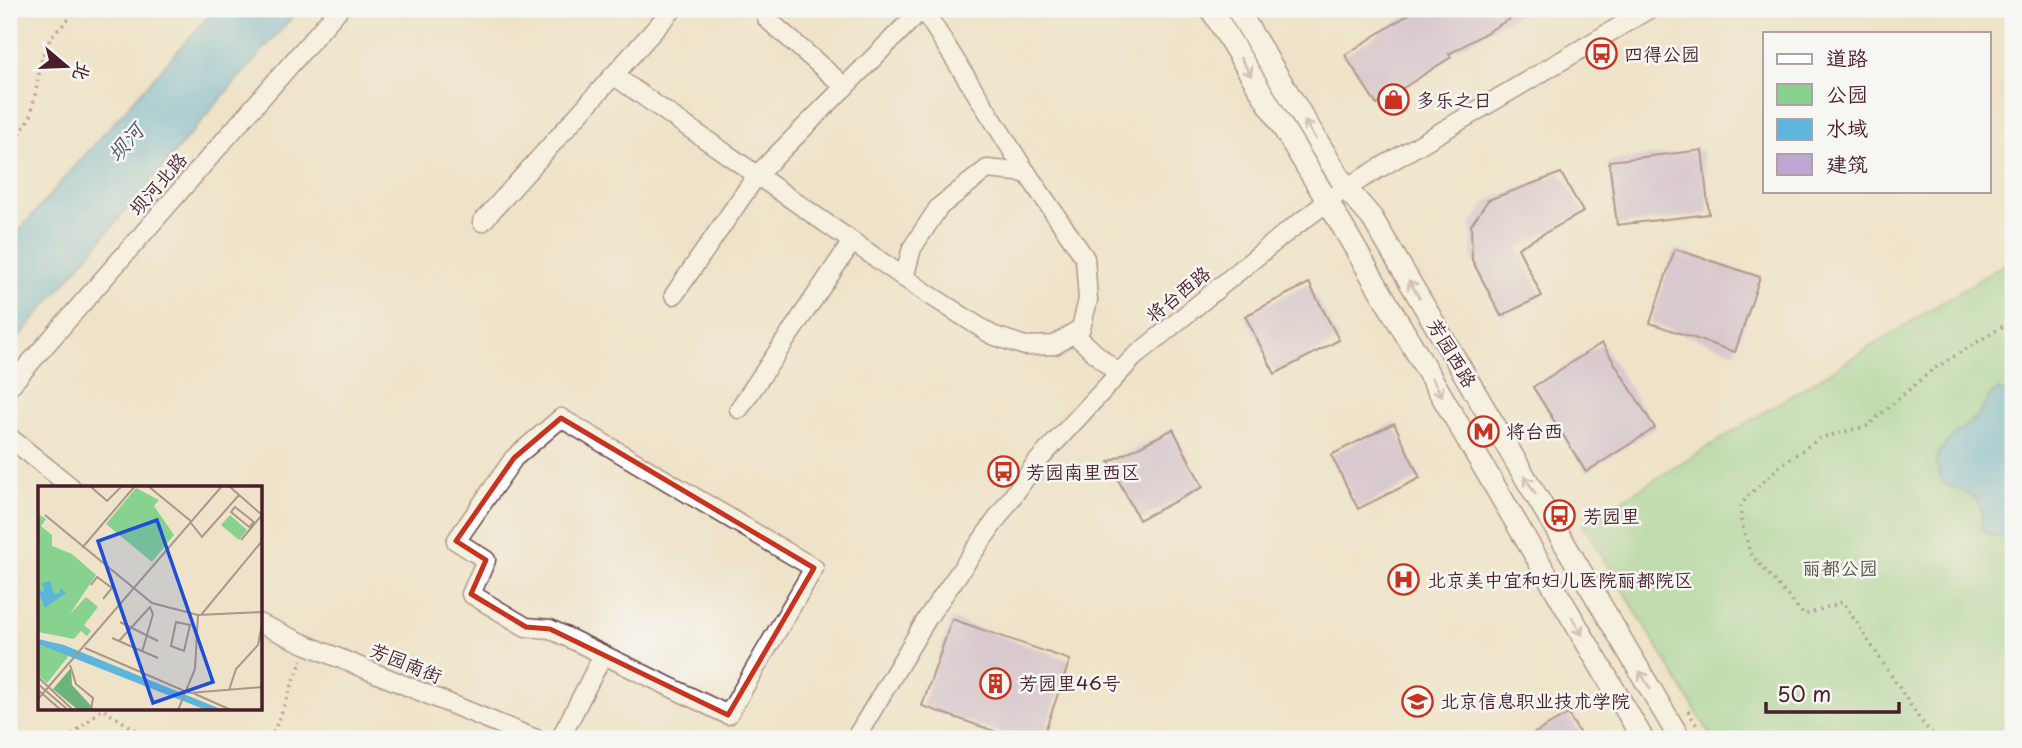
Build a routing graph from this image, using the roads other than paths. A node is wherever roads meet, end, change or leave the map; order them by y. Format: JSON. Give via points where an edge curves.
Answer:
{"nodes":[{"id":1,"x":339,"y":9,"type":"edge"},
{"id":2,"x":673,"y":9,"type":"edge"},
{"id":3,"x":922,"y":9,"type":"edge"},
{"id":4,"x":1211,"y":9,"type":"edge"},
{"id":5,"x":1237,"y":9,"type":"edge"},
{"id":6,"x":1649,"y":9,"type":"edge"},
{"id":7,"x":767,"y":19,"type":"dead end"},
{"id":8,"x":613,"y":75,"type":"junction"},
{"id":9,"x":845,"y":87,"type":"junction"},
{"id":10,"x":1027,"y":173,"type":"junction"},
{"id":11,"x":757,"y":176,"type":"junction"},
{"id":12,"x":1346,"y":188,"type":"junction"},
{"id":13,"x":1328,"y":202,"type":"junction"},
{"id":14,"x":482,"y":222,"type":"dead end"},
{"id":15,"x":852,"y":242,"type":"junction"},
{"id":16,"x":904,"y":278,"type":"junction"},
{"id":17,"x":674,"y":295,"type":"dead end"},
{"id":18,"x":1073,"y":333,"type":"junction"},
{"id":19,"x":1118,"y":374,"type":"junction"},
{"id":20,"x":9,"y":387,"type":"edge"},
{"id":21,"x":739,"y":409,"type":"dead end"},
{"id":22,"x":9,"y":437,"type":"edge"},
{"id":23,"x":70,"y":486,"type":"edge"},
{"id":24,"x":262,"y":624,"type":"edge"},
{"id":25,"x":603,"y":655,"type":"junction"},
{"id":26,"x":536,"y":739,"type":"edge"},
{"id":27,"x":560,"y":739,"type":"edge"},
{"id":28,"x":855,"y":739,"type":"edge"},
{"id":29,"x":1643,"y":739,"type":"edge"},
{"id":30,"x":1680,"y":739,"type":"edge"}],
"edges":[{"from":1,"to":20,"type":"street","name":"坝河北路"},
{"from":2,"to":8,"type":"street"},
{"from":3,"to":9,"type":"street"},
{"from":3,"to":10,"type":"street"},
{"from":4,"to":13,"type":"main road","name":"芳园西路","one_way":true},
{"from":12,"to":5,"type":"main road","name":"芳园西路","one_way":true},
{"from":6,"to":12,"type":"street","name":"将台西路"},
{"from":7,"to":9,"type":"street"},
{"from":8,"to":11,"type":"street"},
{"from":8,"to":14,"type":"street"},
{"from":9,"to":11,"type":"street"},
{"from":10,"to":16,"type":"street","via":[[987,169],[939,207],[912,248]]},
{"from":10,"to":18,"type":"street","via":[[1085,258],[1088,300],[1081,328]]},
{"from":11,"to":15,"type":"street"},
{"from":11,"to":17,"type":"street"},
{"from":12,"to":13,"type":"street","name":"将台西路"},
{"from":30,"to":12,"type":"main road","name":"芳园西路","one_way":true,"via":[[1372,218]]},
{"from":13,"to":19,"type":"street","name":"将台西路"},
{"from":13,"to":29,"type":"main road","name":"芳园西路","one_way":true},
{"from":15,"to":16,"type":"street"},
{"from":15,"to":21,"type":"street"},
{"from":16,"to":18,"type":"street","via":[[1003,339],[1025,346],[1055,345]]},
{"from":18,"to":19,"type":"street"},
{"from":19,"to":28,"type":"street","name":"将台西路","via":[[1036,463],[928,617]]},
{"from":22,"to":23,"type":"street"},
{"from":24,"to":26,"type":"street","name":"芳园南街"},
{"from":25,"to":25,"type":"street","via":[[728,715],[814,568],[561,418],[514,458],[456,541],[486,560],[471,594],[526,627],[550,629]]},
{"from":25,"to":27,"type":"street"}]}
